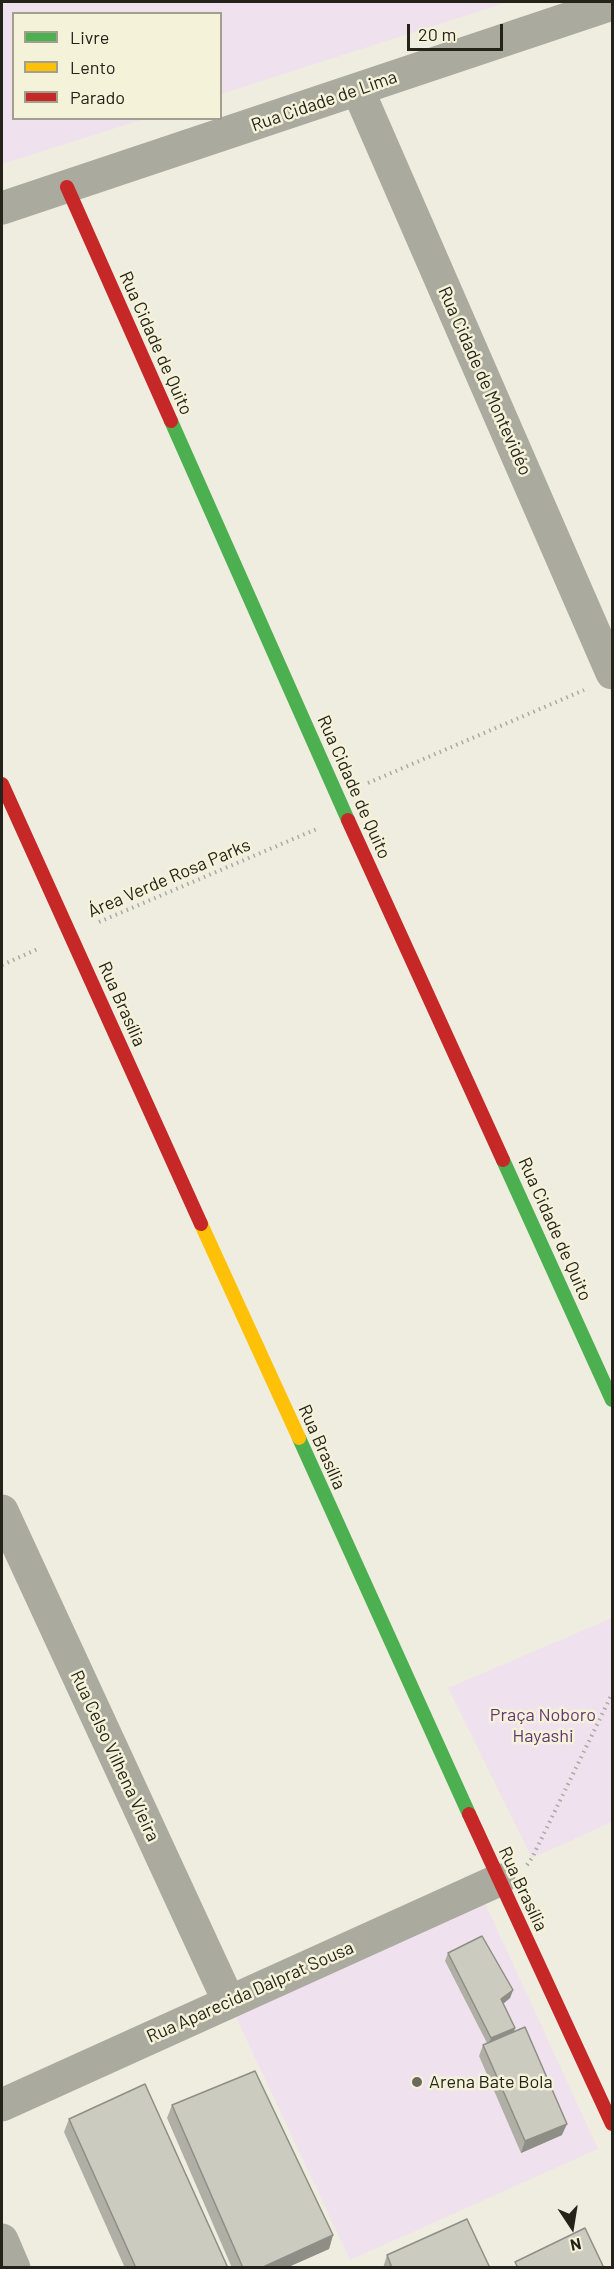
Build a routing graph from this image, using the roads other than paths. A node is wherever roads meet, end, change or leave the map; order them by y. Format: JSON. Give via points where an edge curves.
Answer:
{"nodes":[{"id":1,"x":612,"y":4,"type":"edge"},
{"id":2,"x":358,"y":90,"type":"junction"},
{"id":3,"x":68,"y":187,"type":"junction"},
{"id":4,"x":2,"y":208,"type":"edge"},
{"id":5,"x":602,"y":680,"type":"edge"},
{"id":6,"x":2,"y":784,"type":"edge"},
{"id":7,"x":612,"y":1400,"type":"edge"},
{"id":8,"x":2,"y":1511,"type":"edge"},
{"id":9,"x":501,"y":1886,"type":"junction"},
{"id":10,"x":229,"y":2002,"type":"junction"},
{"id":11,"x":2,"y":2105,"type":"edge"},
{"id":12,"x":612,"y":2124,"type":"edge"},
{"id":13,"x":2,"y":2240,"type":"edge"},
{"id":14,"x":15,"y":2268,"type":"edge"}],
"edges":[{"from":1,"to":2,"type":"street","name":"Rua Cidade de Lima"},
{"from":2,"to":3,"type":"street","name":"Rua Cidade de Lima"},
{"from":2,"to":5,"type":"street","name":"Rua Cidade de Montevidéo"},
{"from":3,"to":4,"type":"street","name":"Rua Cidade de Lima"},
{"from":3,"to":7,"type":"street","name":"Rua Cidade de Quito","via":[[338,797]]},
{"from":6,"to":9,"type":"street","name":"Rua Brasília"},
{"from":8,"to":10,"type":"street","name":"Rua Celso Vilhena Vieira"},
{"from":9,"to":10,"type":"street","name":"Rua Aparecida Dalprat Sousa"},
{"from":9,"to":12,"type":"street","name":"Rua Brasília"},
{"from":10,"to":11,"type":"street","name":"Rua Aparecida Dalprat Sousa"},
{"from":13,"to":14,"type":"street"}]}
